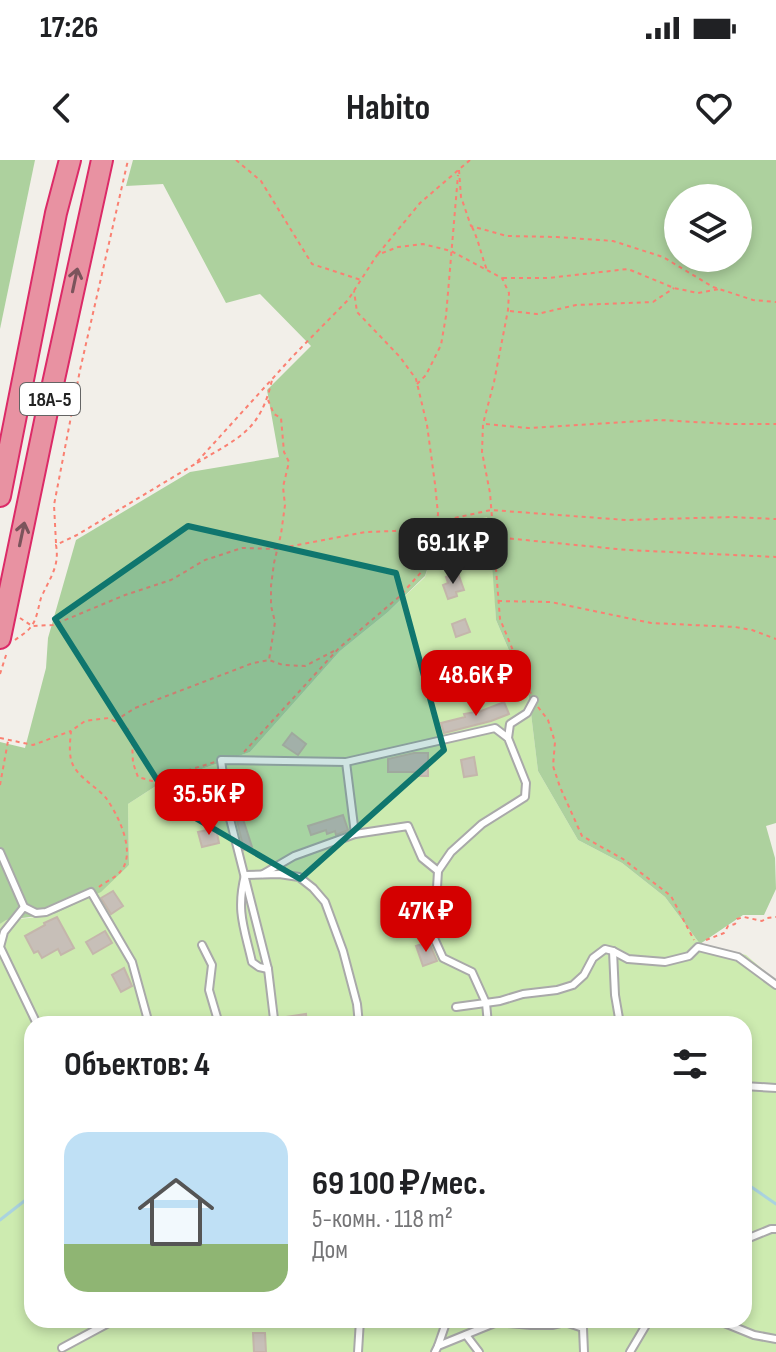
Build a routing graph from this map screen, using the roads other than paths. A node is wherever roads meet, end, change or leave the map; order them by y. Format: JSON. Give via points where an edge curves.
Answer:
{"nodes":[{"id":1,"x":70,"y":160,"type":"edge"},
{"id":2,"x":102,"y":160,"type":"edge"},
{"id":3,"x":0,"y":496,"type":"edge"},
{"id":4,"x":7,"y":643,"type":"edge"},
{"id":5,"x":534,"y":700,"type":"road end"},
{"id":6,"x":508,"y":738,"type":"junction"},
{"id":7,"x":346,"y":762,"type":"junction"},
{"id":8,"x":355,"y":834,"type":"junction"},
{"id":9,"x":0,"y":852,"type":"edge"},
{"id":10,"x":438,"y":871,"type":"junction"},
{"id":11,"x":245,"y":875,"type":"junction"},
{"id":12,"x":260,"y":875,"type":"junction"},
{"id":13,"x":24,"y":907,"type":"junction"},
{"id":14,"x":202,"y":945,"type":"dead end"},
{"id":15,"x":613,"y":951,"type":"junction"},
{"id":16,"x":268,"y":969,"type":"junction"},
{"id":17,"x":776,"y":985,"type":"edge"},
{"id":18,"x":486,"y":1003,"type":"junction"},
{"id":19,"x":456,"y":1007,"type":"dead end"},
{"id":20,"x":33,"y":1016,"type":"edge"},
{"id":21,"x":147,"y":1016,"type":"edge"},
{"id":22,"x":217,"y":1016,"type":"edge"},
{"id":23,"x":274,"y":1016,"type":"edge"},
{"id":24,"x":358,"y":1016,"type":"edge"},
{"id":25,"x":487,"y":1016,"type":"edge"},
{"id":26,"x":619,"y":1016,"type":"edge"},
{"id":27,"x":752,"y":1086,"type":"edge"},
{"id":28,"x":776,"y":1088,"type":"edge"},
{"id":29,"x":776,"y":1229,"type":"edge"},
{"id":30,"x":752,"y":1237,"type":"edge"},
{"id":31,"x":99,"y":1328,"type":"edge"},
{"id":32,"x":360,"y":1328,"type":"edge"},
{"id":33,"x":444,"y":1328,"type":"edge"},
{"id":34,"x":484,"y":1328,"type":"edge"},
{"id":35,"x":583,"y":1328,"type":"edge"},
{"id":36,"x":644,"y":1328,"type":"edge"},
{"id":37,"x":737,"y":1328,"type":"edge"},
{"id":38,"x":479,"y":1330,"type":"joint"},
{"id":39,"x":466,"y":1335,"type":"junction"},
{"id":40,"x":776,"y":1339,"type":"edge"},
{"id":41,"x":62,"y":1348,"type":"dead end"},
{"id":42,"x":436,"y":1349,"type":"edge"},
{"id":43,"x":358,"y":1352,"type":"edge"},
{"id":44,"x":479,"y":1352,"type":"edge"},
{"id":45,"x":584,"y":1352,"type":"edge"},
{"id":46,"x":630,"y":1352,"type":"edge"}],
"edges":[{"from":1,"to":3,"type":"highway","number":"18А-5"},
{"from":4,"to":2,"type":"highway","number":"18А-5","one_way":true,"via":[[6,608]]},
{"from":5,"to":6,"type":"lane","via":[[527,713],[510,724]]},
{"from":6,"to":7,"type":"lane","via":[[495,728]]},
{"from":6,"to":10,"type":"lane","via":[[526,783],[525,797],[482,824]]},
{"from":7,"to":8,"type":"lane"},
{"from":7,"to":11,"type":"lane","via":[[221,760]]},
{"from":8,"to":10,"type":"lane","via":[[408,826],[422,858]]},
{"from":8,"to":12,"type":"lane"},
{"from":9,"to":13,"type":"lane"},
{"from":10,"to":18,"type":"lane","via":[[434,938],[443,958],[472,972]]},
{"from":11,"to":12,"type":"lane"},
{"from":11,"to":16,"type":"lane"},
{"from":11,"to":16,"type":"lane","via":[[240,911],[252,962]]},
{"from":12,"to":24,"type":"lane","via":[[299,877],[325,902]]},
{"from":13,"to":20,"type":"lane","via":[[4,932],[0,947]]},
{"from":13,"to":21,"type":"lane","via":[[46,912],[91,892],[132,962]]},
{"from":14,"to":22,"type":"lane","via":[[212,965],[209,990]]},
{"from":15,"to":17,"type":"lane","via":[[628,959],[665,962],[689,956],[698,947],[738,957]]},
{"from":15,"to":18,"type":"lane","via":[[605,949],[593,958],[573,985]]},
{"from":15,"to":26,"type":"lane"},
{"from":16,"to":23,"type":"lane"},
{"from":18,"to":19,"type":"lane"},
{"from":18,"to":25,"type":"lane"},
{"from":27,"to":28,"type":"lane"},
{"from":29,"to":30,"type":"lane"},
{"from":31,"to":41,"type":"lane"},
{"from":32,"to":43,"type":"lane"},
{"from":33,"to":42,"type":"lane"},
{"from":34,"to":38,"type":"lane"},
{"from":35,"to":45,"type":"lane"},
{"from":36,"to":46,"type":"lane"},
{"from":37,"to":40,"type":"lane"},
{"from":38,"to":39,"type":"lane"},
{"from":39,"to":42,"type":"lane"},
{"from":39,"to":44,"type":"lane"}]}
